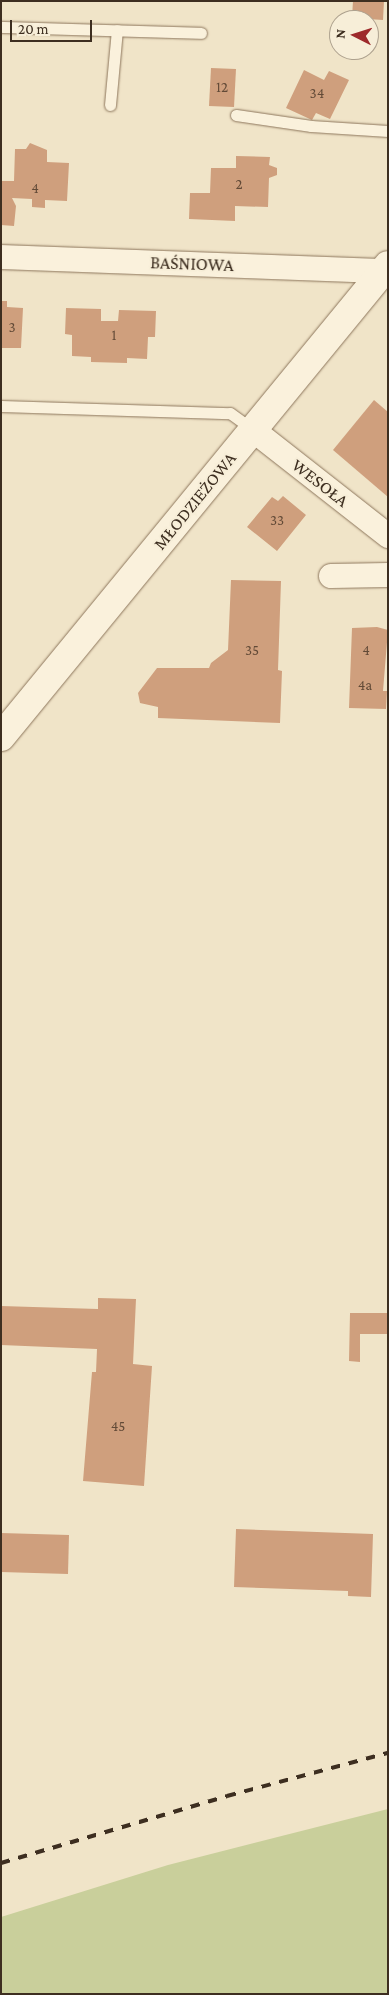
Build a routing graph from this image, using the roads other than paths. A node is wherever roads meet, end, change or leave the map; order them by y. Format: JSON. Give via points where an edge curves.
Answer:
{"nodes":[{"id":1,"x":1,"y":27,"type":"edge"},
{"id":2,"x":117,"y":30,"type":"junction"},
{"id":3,"x":201,"y":33,"type":"dead end"},
{"id":4,"x":110,"y":106,"type":"dead end"},
{"id":5,"x":236,"y":115,"type":"dead end"},
{"id":6,"x":388,"y":131,"type":"edge"},
{"id":7,"x":1,"y":258,"type":"edge"},
{"id":8,"x":385,"y":268,"type":"edge"},
{"id":9,"x":1,"y":406,"type":"edge"},
{"id":10,"x":253,"y":430,"type":"junction"},
{"id":11,"x":388,"y":536,"type":"edge"},
{"id":12,"x":388,"y":575,"type":"edge"},
{"id":13,"x":331,"y":576,"type":"dead end"},
{"id":14,"x":1,"y":737,"type":"edge"}],
"edges":[{"from":1,"to":2,"type":"lane"},
{"from":2,"to":3,"type":"lane"},
{"from":2,"to":4,"type":"lane"},
{"from":5,"to":6,"type":"lane","via":[[311,126]]},
{"from":7,"to":8,"type":"street","name":"BAŚNIOWA"},
{"from":8,"to":10,"type":"street","name":"MŁODZIEŻOWA"},
{"from":9,"to":10,"type":"lane","via":[[230,413]]},
{"from":10,"to":11,"type":"street","name":"WESOŁA"},
{"from":10,"to":14,"type":"street","name":"MŁODZIEŻOWA"},
{"from":12,"to":13,"type":"street"}]}
